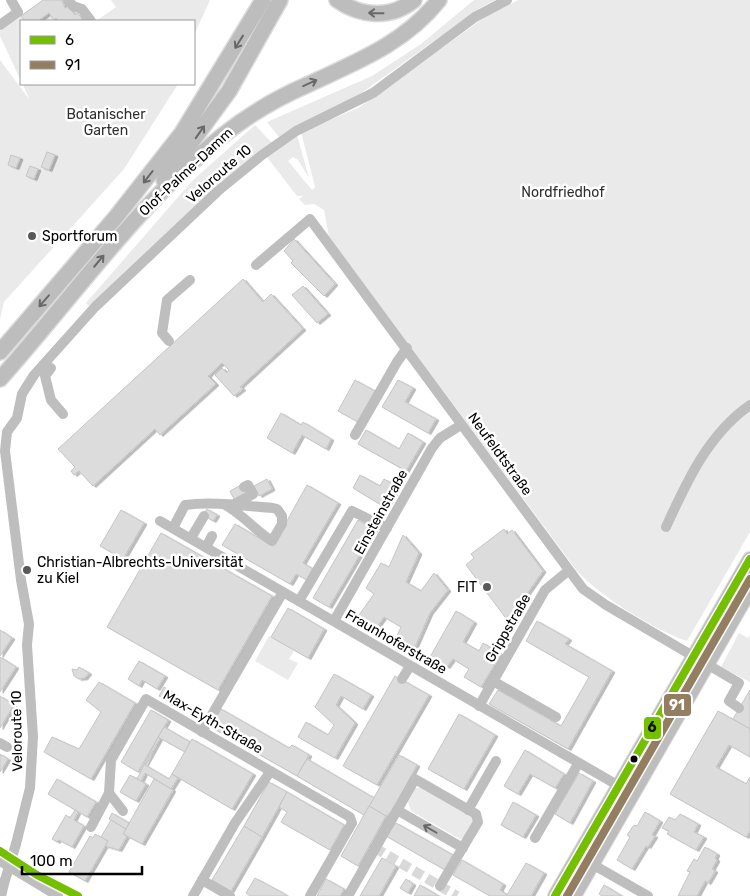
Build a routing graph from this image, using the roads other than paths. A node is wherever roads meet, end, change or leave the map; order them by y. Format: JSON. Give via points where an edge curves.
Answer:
{"nodes":[{"id":1,"x":11,"y":0,"type":"edge"},
{"id":2,"x":68,"y":0,"type":"edge"},
{"id":3,"x":263,"y":0,"type":"edge"},
{"id":4,"x":280,"y":0,"type":"edge"},
{"id":5,"x":337,"y":0,"type":"edge"},
{"id":6,"x":414,"y":0,"type":"edge"},
{"id":7,"x":439,"y":0,"type":"edge"},
{"id":8,"x":452,"y":0,"type":"edge"},
{"id":9,"x":507,"y":0,"type":"edge"},
{"id":10,"x":425,"y":17,"type":"junction"},
{"id":11,"x":91,"y":20,"type":"edge"},
{"id":12,"x":0,"y":25,"type":"edge"},
{"id":13,"x":128,"y":227,"type":"junction"},
{"id":14,"x":256,"y":265,"type":"dead end"},
{"id":15,"x":190,"y":280,"type":"dead end"},
{"id":16,"x":169,"y":340,"type":"dead end"},
{"id":17,"x":407,"y":348,"type":"junction"},
{"id":18,"x":0,"y":352,"type":"edge"},
{"id":19,"x":51,"y":368,"type":"dead end"},
{"id":20,"x":0,"y":378,"type":"edge"},
{"id":21,"x":750,"y":405,"type":"edge"},
{"id":22,"x":63,"y":414,"type":"dead end"},
{"id":23,"x":461,"y":425,"type":"junction"},
{"id":24,"x":355,"y":436,"type":"dead end"},
{"id":25,"x":251,"y":491,"type":"dead end"},
{"id":26,"x":228,"y":505,"type":"junction"},
{"id":27,"x":204,"y":516,"type":"dead end"},
{"id":28,"x":160,"y":521,"type":"dead end"},
{"id":29,"x":173,"y":528,"type":"junction"},
{"id":30,"x":387,"y":528,"type":"junction"},
{"id":31,"x":666,"y":528,"type":"dead end"},
{"id":32,"x":212,"y":536,"type":"dead end"},
{"id":33,"x":191,"y":538,"type":"junction"},
{"id":34,"x":206,"y":547,"type":"junction"},
{"id":35,"x":750,"y":559,"type":"edge"},
{"id":36,"x":568,"y":571,"type":"junction"},
{"id":37,"x":750,"y":590,"type":"edge"},
{"id":38,"x":283,"y":592,"type":"junction"},
{"id":39,"x":299,"y":601,"type":"junction"},
{"id":40,"x":334,"y":621,"type":"junction"},
{"id":41,"x":694,"y":656,"type":"junction"},
{"id":42,"x":707,"y":664,"type":"junction"},
{"id":43,"x":410,"y":666,"type":"junction"},
{"id":44,"x":402,"y":679,"type":"dead end"},
{"id":45,"x":493,"y":681,"type":"junction"},
{"id":46,"x":479,"y":706,"type":"junction"},
{"id":47,"x":739,"y":708,"type":"dead end"},
{"id":48,"x":556,"y":717,"type":"dead end"},
{"id":49,"x":202,"y":732,"type":"junction"},
{"id":50,"x":496,"y":761,"type":"dead end"},
{"id":51,"x":578,"y":764,"type":"junction"},
{"id":52,"x":270,"y":772,"type":"junction"},
{"id":53,"x":618,"y":786,"type":"junction"},
{"id":54,"x":110,"y":793,"type":"junction"},
{"id":55,"x":397,"y":810,"type":"junction"},
{"id":56,"x":468,"y":810,"type":"junction"},
{"id":57,"x":124,"y":811,"type":"dead end"},
{"id":58,"x":91,"y":827,"type":"dead end"},
{"id":59,"x":535,"y":838,"type":"dead end"},
{"id":60,"x":463,"y":848,"type":"junction"},
{"id":61,"x":0,"y":851,"type":"edge"},
{"id":62,"x":578,"y":856,"type":"junction"},
{"id":63,"x":0,"y":861,"type":"edge"},
{"id":64,"x":592,"y":864,"type":"junction"},
{"id":65,"x":202,"y":880,"type":"junction"},
{"id":66,"x":440,"y":886,"type":"dead end"},
{"id":67,"x":1,"y":896,"type":"edge"},
{"id":68,"x":58,"y":896,"type":"edge"},
{"id":69,"x":78,"y":896,"type":"edge"},
{"id":70,"x":193,"y":896,"type":"edge"},
{"id":71,"x":230,"y":896,"type":"edge"},
{"id":72,"x":310,"y":896,"type":"edge"},
{"id":73,"x":348,"y":896,"type":"edge"},
{"id":74,"x":555,"y":896,"type":"edge"},
{"id":75,"x":574,"y":896,"type":"edge"},
{"id":76,"x":648,"y":896,"type":"edge"}],
"edges":[{"from":1,"to":12,"type":"street","via":[[18,12]]},
{"from":2,"to":11,"type":"street"},
{"from":3,"to":18,"type":"highway","name":"Olof-Palme-Damm","one_way":true,"via":[[182,133],[116,218]]},
{"from":13,"to":4,"type":"highway","one_way":true,"via":[[229,91]]},
{"from":6,"to":5,"type":"highway","one_way":true,"via":[[399,10],[370,14]]},
{"from":7,"to":10,"type":"highway","name":"Olof-Palme-Damm"},
{"from":8,"to":10,"type":"highway"},
{"from":9,"to":67,"type":"street","name":"Veloroute 10","bridge":true,"via":[[475,17],[373,93],[289,136],[218,191],[95,307],[34,374],[23,391],[17,418],[8,432],[6,457],[29,622],[26,644],[33,755],[28,800]]},
{"from":13,"to":10,"type":"highway","name":"Olof-Palme-Damm","one_way":true,"via":[[200,155],[244,120],[304,86],[380,51]]},
{"from":20,"to":13,"type":"highway","name":"Olof-Palme-Damm","one_way":true},
{"from":14,"to":17,"type":"street","name":"Neufeldtstraße","via":[[310,219]]},
{"from":15,"to":16,"type":"street","via":[[168,300],[162,333]]},
{"from":17,"to":23,"type":"street","name":"Neufeldtstraße"},
{"from":17,"to":24,"type":"street"},
{"from":19,"to":22,"type":"street","via":[[45,376],[51,400]]},
{"from":21,"to":31,"type":"street","via":[[719,435],[701,459],[686,483]]},
{"from":23,"to":30,"type":"street","name":"Einsteinstraße","via":[[440,438],[432,448]]},
{"from":23,"to":36,"type":"street","name":"Neufeldtstraße"},
{"from":25,"to":26,"type":"street"},
{"from":26,"to":26,"type":"street","via":[[277,509],[283,520],[272,541]]},
{"from":26,"to":29,"type":"street","via":[[186,505]]},
{"from":27,"to":33,"type":"street"},
{"from":28,"to":29,"type":"street","name":"Fraunhoferstraße"},
{"from":29,"to":33,"type":"street","name":"Fraunhoferstraße"},
{"from":30,"to":39,"type":"street","via":[[352,510]]},
{"from":30,"to":40,"type":"street","name":"Einsteinstraße"},
{"from":32,"to":34,"type":"street"},
{"from":33,"to":34,"type":"street","name":"Fraunhoferstraße"},
{"from":34,"to":38,"type":"street","name":"Fraunhoferstraße"},
{"from":35,"to":41,"type":"main road"},
{"from":36,"to":41,"type":"street","name":"Neufeldtstraße","via":[[583,589],[606,605]]},
{"from":36,"to":45,"type":"street","name":"Grippstraße","via":[[545,590]]},
{"from":37,"to":42,"type":"main road"},
{"from":38,"to":39,"type":"street","name":"Fraunhoferstraße"},
{"from":38,"to":49,"type":"street"},
{"from":39,"to":40,"type":"street","name":"Fraunhoferstraße"},
{"from":40,"to":43,"type":"street","name":"Fraunhoferstraße"},
{"from":41,"to":42,"type":"street","name":"Neufeldtstraße"},
{"from":41,"to":53,"type":"main road"},
{"from":42,"to":47,"type":"street","name":"Neufeldtstraße","via":[[738,683],[729,701]]},
{"from":42,"to":64,"type":"main road"},
{"from":43,"to":44,"type":"street"},
{"from":43,"to":46,"type":"street","name":"Fraunhoferstraße"},
{"from":45,"to":46,"type":"street","name":"Grippstraße"},
{"from":45,"to":48,"type":"street"},
{"from":46,"to":51,"type":"street","name":"Fraunhoferstraße"},
{"from":49,"to":52,"type":"street","name":"Max-Eyth-Straße"},
{"from":49,"to":54,"type":"street","name":"Max-Eyth-Straße","via":[[146,699],[111,760]]},
{"from":50,"to":56,"type":"street"},
{"from":51,"to":53,"type":"street","name":"Fraunhoferstraße"},
{"from":51,"to":59,"type":"street"},
{"from":52,"to":65,"type":"street"},
{"from":52,"to":72,"type":"street","name":"Max-Eyth-Straße","via":[[350,817],[352,823]]},
{"from":53,"to":62,"type":"main road"},
{"from":54,"to":57,"type":"street"},
{"from":54,"to":58,"type":"street","name":"Max-Eyth-Straße"},
{"from":55,"to":56,"type":"street","via":[[415,779]]},
{"from":60,"to":55,"type":"street","one_way":true},
{"from":55,"to":73,"type":"street"},
{"from":56,"to":60,"type":"street","via":[[476,814],[478,822]]},
{"from":60,"to":66,"type":"street"},
{"from":61,"to":69,"type":"street"},
{"from":62,"to":64,"type":"street"},
{"from":62,"to":74,"type":"main road"},
{"from":63,"to":68,"type":"street"},
{"from":64,"to":75,"type":"main road"},
{"from":64,"to":76,"type":"street"},
{"from":65,"to":70,"type":"street"},
{"from":65,"to":71,"type":"street"}]}
